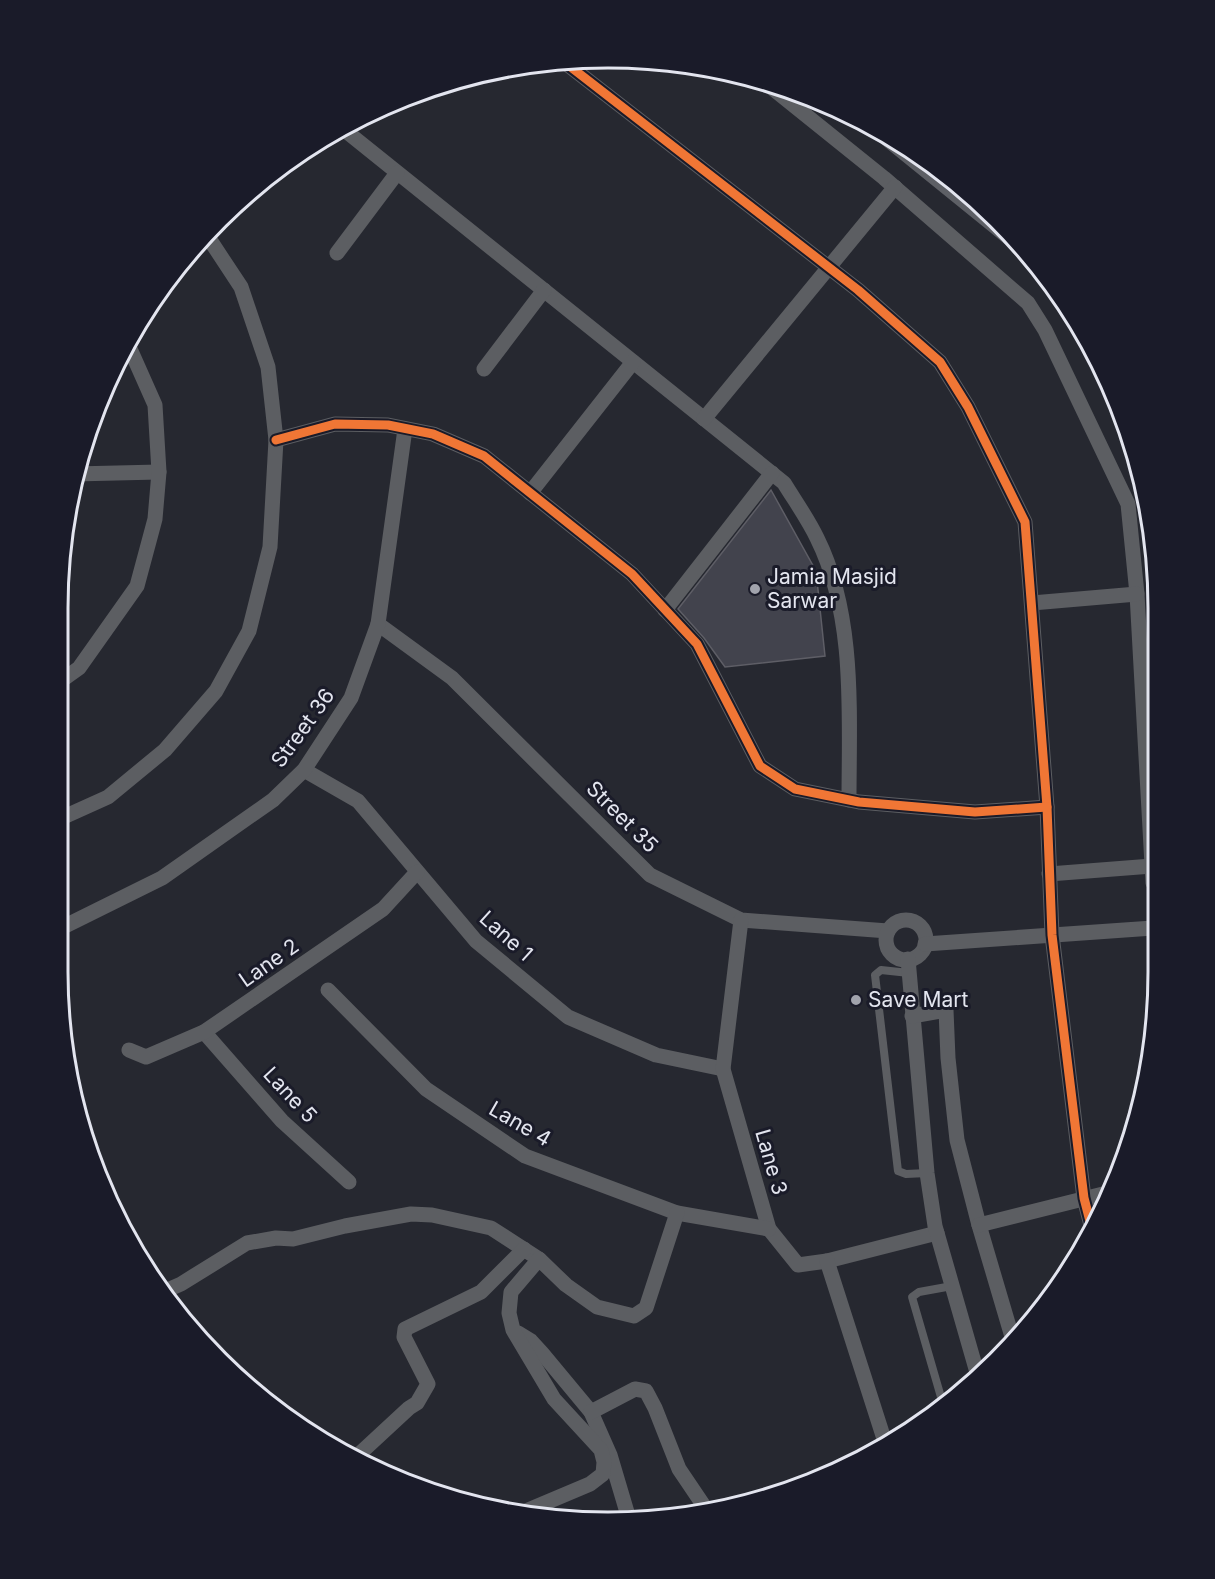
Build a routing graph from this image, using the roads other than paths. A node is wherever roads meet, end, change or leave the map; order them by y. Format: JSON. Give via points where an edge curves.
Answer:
{"nodes":[{"id":1,"x":572,"y":69,"type":"edge"},
{"id":2,"x":783,"y":97,"type":"edge"},
{"id":3,"x":349,"y":134,"type":"edge"},
{"id":4,"x":397,"y":173,"type":"junction"},
{"id":5,"x":895,"y":187,"type":"junction"},
{"id":6,"x":211,"y":242,"type":"edge"},
{"id":7,"x":337,"y":254,"type":"dead end"},
{"id":8,"x":828,"y":267,"type":"junction"},
{"id":9,"x":544,"y":290,"type":"junction"},
{"id":10,"x":132,"y":352,"type":"edge"},
{"id":11,"x":633,"y":362,"type":"junction"},
{"id":12,"x":484,"y":369,"type":"dead end"},
{"id":13,"x":704,"y":419,"type":"junction"},
{"id":14,"x":405,"y":429,"type":"junction"},
{"id":15,"x":276,"y":440,"type":"junction"},
{"id":16,"x":159,"y":472,"type":"junction"},
{"id":17,"x":772,"y":473,"type":"junction"},
{"id":18,"x":85,"y":474,"type":"edge"},
{"id":19,"x":531,"y":493,"type":"junction"},
{"id":20,"x":1137,"y":594,"type":"junction"},
{"id":21,"x":1032,"y":603,"type":"junction"},
{"id":22,"x":665,"y":610,"type":"junction"},
{"id":23,"x":378,"y":624,"type":"junction"},
{"id":24,"x":68,"y":676,"type":"edge"},
{"id":25,"x":304,"y":770,"type":"junction"},
{"id":26,"x":1148,"y":793,"type":"edge"},
{"id":27,"x":849,"y":800,"type":"junction"},
{"id":28,"x":1047,"y":807,"type":"junction"},
{"id":29,"x":68,"y":815,"type":"edge"},
{"id":30,"x":1148,"y":866,"type":"edge"},
{"id":31,"x":417,"y":872,"type":"junction"},
{"id":32,"x":1049,"y":874,"type":"junction"},
{"id":33,"x":741,"y":920,"type":"junction"},
{"id":34,"x":68,"y":925,"type":"edge"},
{"id":35,"x":1148,"y":928,"type":"edge"},
{"id":36,"x":888,"y":931,"type":"junction"},
{"id":37,"x":1053,"y":935,"type":"junction"},
{"id":38,"x":925,"y":944,"type":"junction"},
{"id":39,"x":908,"y":966,"type":"junction"},
{"id":40,"x":328,"y":990,"type":"dead end"},
{"id":41,"x":912,"y":1016,"type":"junction"},
{"id":42,"x":204,"y":1032,"type":"junction"},
{"id":43,"x":129,"y":1050,"type":"dead end"},
{"id":44,"x":723,"y":1069,"type":"junction"},
{"id":45,"x":927,"y":1173,"type":"junction"},
{"id":46,"x":349,"y":1182,"type":"dead end"},
{"id":47,"x":1098,"y":1196,"type":"edge"},
{"id":48,"x":1084,"y":1198,"type":"junction"},
{"id":49,"x":677,"y":1213,"type":"junction"},
{"id":50,"x":1089,"y":1216,"type":"edge"},
{"id":51,"x":979,"y":1226,"type":"junction"},
{"id":52,"x":769,"y":1229,"type":"junction"},
{"id":53,"x":937,"y":1233,"type":"junction"},
{"id":54,"x":524,"y":1249,"type":"junction"},
{"id":55,"x":539,"y":1259,"type":"junction"},
{"id":56,"x":827,"y":1261,"type":"junction"},
{"id":57,"x":952,"y":1286,"type":"junction"},
{"id":58,"x":171,"y":1288,"type":"edge"},
{"id":59,"x":513,"y":1330,"type":"junction"},
{"id":60,"x":1010,"y":1331,"type":"edge"},
{"id":61,"x":975,"y":1366,"type":"edge"},
{"id":62,"x":941,"y":1396,"type":"edge"},
{"id":63,"x":591,"y":1412,"type":"junction"},
{"id":64,"x":883,"y":1436,"type":"edge"},
{"id":65,"x":361,"y":1452,"type":"edge"},
{"id":66,"x":702,"y":1503,"type":"edge"},
{"id":67,"x":536,"y":1507,"type":"edge"},
{"id":68,"x":627,"y":1511,"type":"edge"}],
"edges":[{"from":1,"to":8,"type":"street"},
{"from":2,"to":5,"type":"street"},
{"from":3,"to":4,"type":"street"},
{"from":4,"to":7,"type":"street"},
{"from":4,"to":9,"type":"street"},
{"from":5,"to":8,"type":"street"},
{"from":5,"to":20,"type":"street","via":[[1028,303],[1045,330],[1128,504]]},
{"from":6,"to":15,"type":"street","via":[[241,287],[268,367]]},
{"from":8,"to":13,"type":"street"},
{"from":8,"to":21,"type":"street","via":[[940,362],[968,407],[1025,522]]},
{"from":9,"to":11,"type":"street"},
{"from":9,"to":12,"type":"street"},
{"from":10,"to":16,"type":"street","via":[[155,405]]},
{"from":11,"to":13,"type":"street"},
{"from":11,"to":19,"type":"street"},
{"from":13,"to":17,"type":"street"},
{"from":14,"to":15,"type":"street","via":[[335,424]]},
{"from":14,"to":19,"type":"street","via":[[433,434],[484,456]]},
{"from":14,"to":23,"type":"street","name":"Street 36"},
{"from":15,"to":29,"type":"street","via":[[270,547],[249,631],[216,691],[165,750],[108,797]]},
{"from":16,"to":18,"type":"street"},
{"from":16,"to":24,"type":"street","via":[[154,519],[137,586],[79,668]]},
{"from":17,"to":22,"type":"street"},
{"from":17,"to":27,"type":"street","via":[[784,483],[818,539],[843,619]]},
{"from":19,"to":22,"type":"street","via":[[632,574]]},
{"from":20,"to":21,"type":"street"},
{"from":20,"to":26,"type":"street"},
{"from":21,"to":28,"type":"street"},
{"from":22,"to":27,"type":"street","via":[[697,644],[760,766],[795,789]]},
{"from":23,"to":25,"type":"street","name":"Street 36","via":[[351,698]]},
{"from":23,"to":33,"type":"street","name":"Street 35","via":[[452,678],[650,875]]},
{"from":25,"to":31,"type":"street","name":"Lane 1","via":[[358,801]]},
{"from":25,"to":34,"type":"street","name":"Street 36","via":[[273,800],[162,878]]},
{"from":27,"to":28,"type":"street","via":[[975,812]]},
{"from":28,"to":32,"type":"street"},
{"from":30,"to":32,"type":"street"},
{"from":31,"to":42,"type":"street","name":"Lane 2","via":[[383,909]]},
{"from":31,"to":44,"type":"street","name":"Lane 1","via":[[476,941],[568,1017],[656,1055]]},
{"from":32,"to":37,"type":"street"},
{"from":33,"to":36,"type":"street","name":"Street 35"},
{"from":33,"to":44,"type":"street","name":"Lane 3"},
{"from":35,"to":37,"type":"street"},
{"from":36,"to":38,"type":"street","via":[[902,920],[914,922],[923,931]]},
{"from":36,"to":39,"type":"street","via":[[886,943],[890,952]]},
{"from":37,"to":38,"type":"street"},
{"from":37,"to":48,"type":"street"},
{"from":38,"to":39,"type":"street"},
{"from":39,"to":41,"type":"street"},
{"from":39,"to":45,"type":"lane","via":[[881,970],[875,975],[898,1171]]},
{"from":40,"to":49,"type":"street","name":"Lane 4","via":[[426,1089],[525,1156]]},
{"from":41,"to":45,"type":"street"},
{"from":41,"to":51,"type":"street","via":[[946,1010],[957,1140]]},
{"from":42,"to":43,"type":"street","name":"Lane 2","via":[[146,1057]]},
{"from":42,"to":46,"type":"street","name":"Lane 5","via":[[282,1121]]},
{"from":44,"to":52,"type":"street","name":"Lane 3"},
{"from":45,"to":53,"type":"street"},
{"from":47,"to":48,"type":"street"},
{"from":48,"to":50,"type":"street"},
{"from":48,"to":51,"type":"street"},
{"from":49,"to":52,"type":"street","name":"Lane 4"},
{"from":49,"to":55,"type":"street","via":[[646,1308],[634,1316],[597,1307]]},
{"from":51,"to":60,"type":"street"},
{"from":52,"to":56,"type":"street","name":"Lane 3","via":[[798,1264]]},
{"from":53,"to":56,"type":"street","name":"Lane 3"},
{"from":53,"to":57,"type":"street"},
{"from":54,"to":55,"type":"street"},
{"from":54,"to":58,"type":"street","via":[[491,1228],[411,1214],[293,1239],[247,1244]]},
{"from":54,"to":65,"type":"street","via":[[482,1292],[405,1329],[404,1337],[428,1384],[417,1403]]},
{"from":55,"to":59,"type":"street","via":[[511,1292],[509,1313]]},
{"from":56,"to":64,"type":"street"},
{"from":57,"to":61,"type":"street"},
{"from":57,"to":62,"type":"lane","via":[[912,1297]]},
{"from":59,"to":63,"type":"street","via":[[531,1341]]},
{"from":59,"to":67,"type":"street","via":[[554,1399],[600,1450],[604,1462],[603,1474],[590,1484]]},
{"from":63,"to":66,"type":"street","via":[[635,1389],[646,1391],[679,1469]]},
{"from":63,"to":68,"type":"street","via":[[610,1455]]}]}
